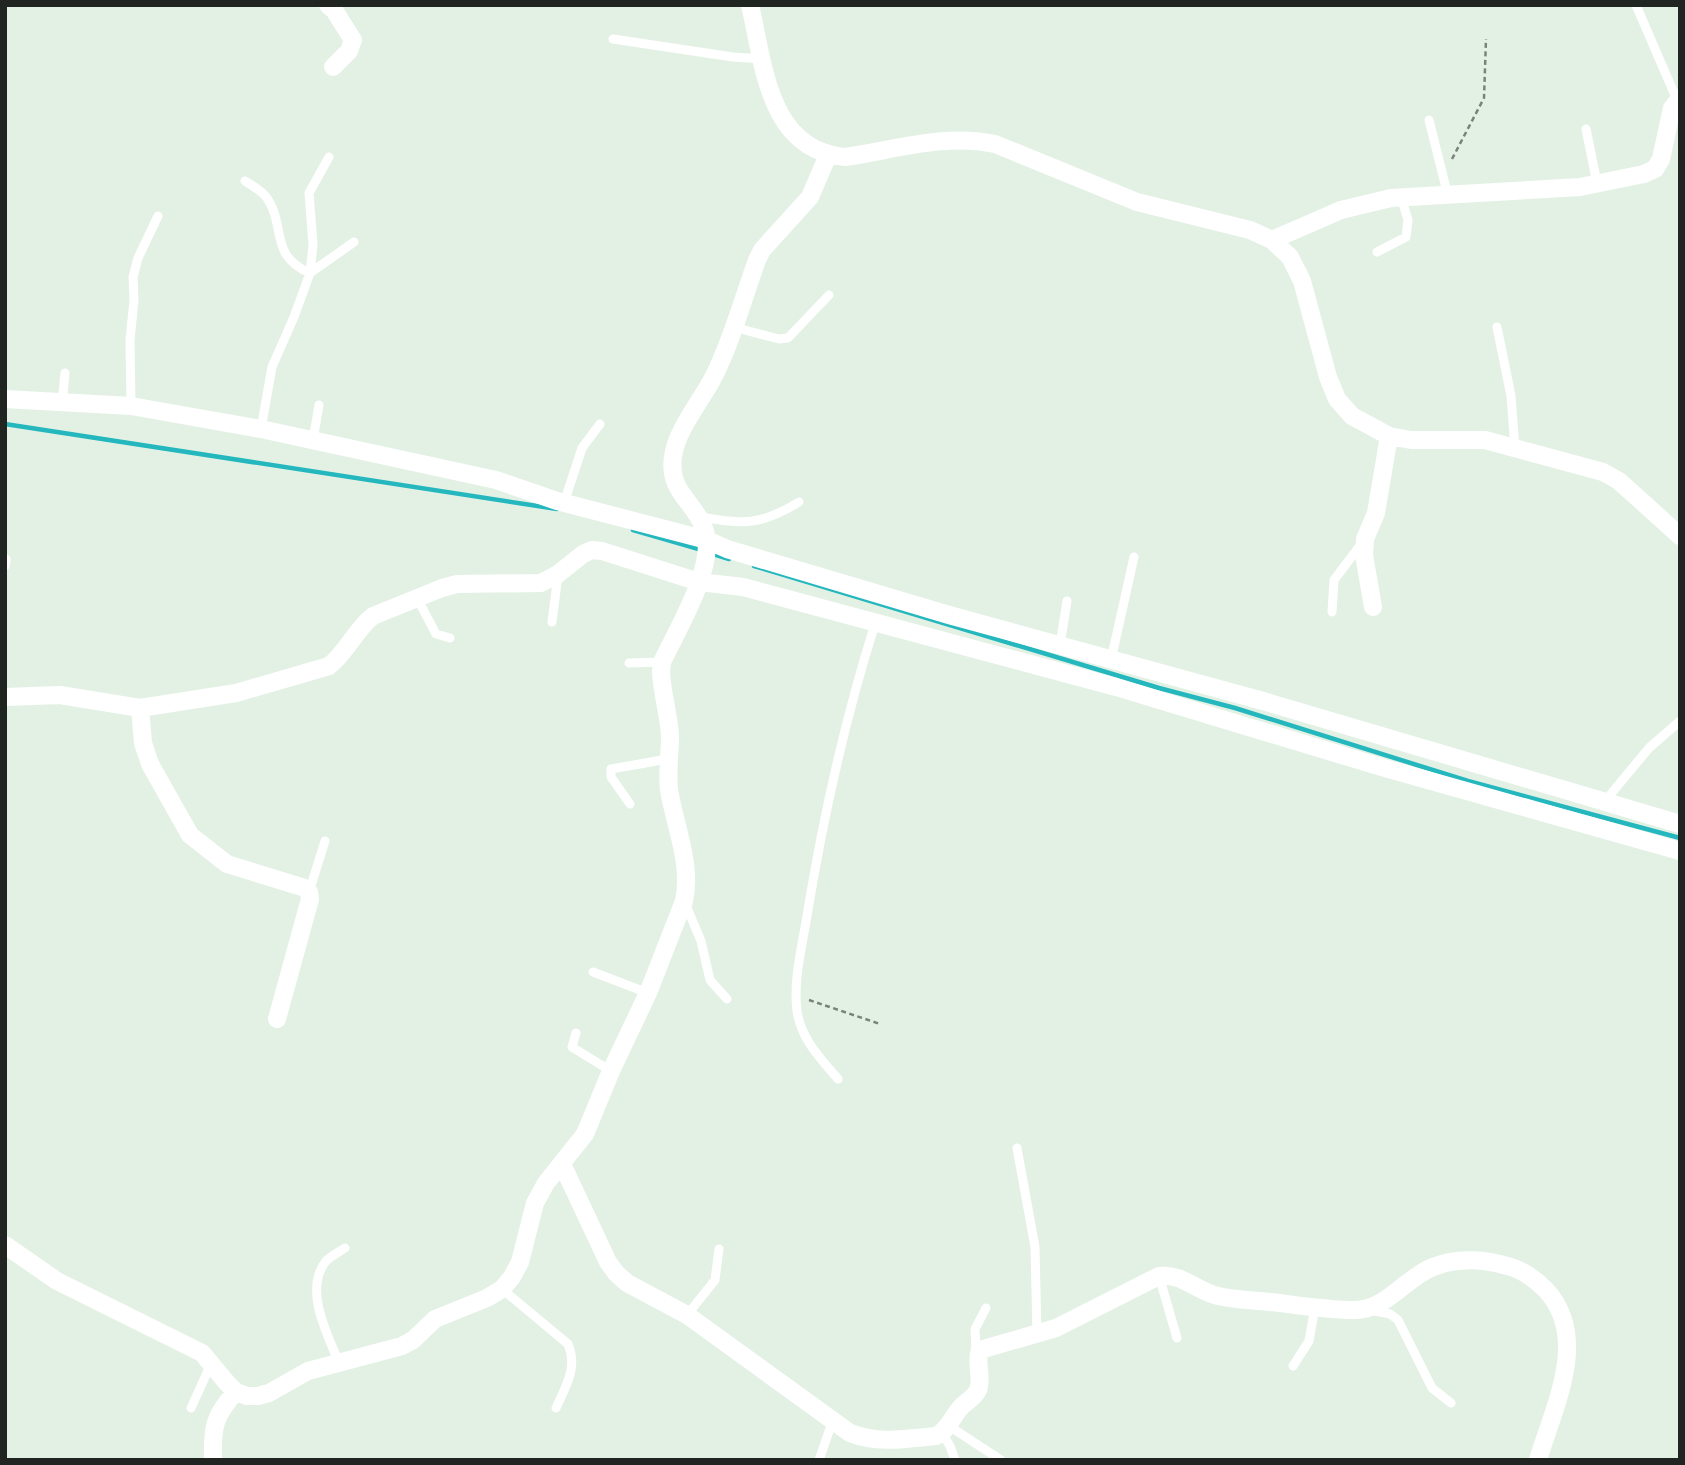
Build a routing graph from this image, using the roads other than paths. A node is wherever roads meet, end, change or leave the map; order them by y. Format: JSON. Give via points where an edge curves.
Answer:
{"nodes":[{"id":1,"x":328,"y":5,"type":"edge"},
{"id":2,"x":750,"y":5,"type":"edge"},
{"id":3,"x":1636,"y":5,"type":"edge"},
{"id":4,"x":613,"y":39,"type":"dead end"},
{"id":5,"x":763,"y":59,"type":"junction"},
{"id":6,"x":333,"y":66,"type":"dead end"},
{"id":7,"x":1678,"y":99,"type":"edge"},
{"id":8,"x":1429,"y":120,"type":"dead end"},
{"id":9,"x":1586,"y":129,"type":"dead end"},
{"id":10,"x":828,"y":155,"type":"junction"},
{"id":11,"x":330,"y":157,"type":"dead end"},
{"id":12,"x":245,"y":181,"type":"dead end"},
{"id":13,"x":1597,"y":183,"type":"junction"},
{"id":14,"x":1448,"y":196,"type":"junction"},
{"id":15,"x":1401,"y":197,"type":"junction"},
{"id":16,"x":158,"y":216,"type":"dead end"},
{"id":17,"x":1272,"y":240,"type":"junction"},
{"id":18,"x":354,"y":242,"type":"dead end"},
{"id":19,"x":1377,"y":252,"type":"dead end"},
{"id":20,"x":310,"y":273,"type":"junction"},
{"id":21,"x":829,"y":295,"type":"dead end"},
{"id":22,"x":733,"y":327,"type":"junction"},
{"id":23,"x":1497,"y":327,"type":"dead end"},
{"id":24,"x":65,"y":373,"type":"dead end"},
{"id":25,"x":5,"y":399,"type":"edge"},
{"id":26,"x":62,"y":404,"type":"junction"},
{"id":27,"x":319,"y":405,"type":"dead end"},
{"id":28,"x":131,"y":406,"type":"junction"},
{"id":29,"x":600,"y":424,"type":"dead end"},
{"id":30,"x":261,"y":429,"type":"junction"},
{"id":31,"x":1389,"y":436,"type":"junction"},
{"id":32,"x":313,"y":440,"type":"junction"},
{"id":33,"x":1515,"y":448,"type":"junction"},
{"id":34,"x":555,"y":501,"type":"junction"},
{"id":35,"x":799,"y":502,"type":"dead end"},
{"id":36,"x":698,"y":517,"type":"junction"},
{"id":37,"x":1680,"y":536,"type":"edge"},
{"id":38,"x":1365,"y":539,"type":"junction"},
{"id":39,"x":707,"y":544,"type":"junction"},
{"id":40,"x":1134,"y":557,"type":"dead end"},
{"id":41,"x":6,"y":559,"type":"edge"},
{"id":42,"x":5,"y":566,"type":"edge"},
{"id":43,"x":558,"y":574,"type":"junction"},
{"id":44,"x":701,"y":578,"type":"junction"},
{"id":45,"x":417,"y":598,"type":"junction"},
{"id":46,"x":1067,"y":601,"type":"dead end"},
{"id":47,"x":1373,"y":607,"type":"dead end"},
{"id":48,"x":1332,"y":612,"type":"dead end"},
{"id":49,"x":552,"y":622,"type":"dead end"},
{"id":50,"x":875,"y":624,"type":"junction"},
{"id":51,"x":450,"y":638,"type":"dead end"},
{"id":52,"x":1059,"y":647,"type":"junction"},
{"id":53,"x":1111,"y":660,"type":"junction"},
{"id":54,"x":629,"y":663,"type":"dead end"},
{"id":55,"x":662,"y":663,"type":"junction"},
{"id":56,"x":5,"y":697,"type":"edge"},
{"id":57,"x":140,"y":708,"type":"junction"},
{"id":58,"x":1680,"y":720,"type":"edge"},
{"id":59,"x":668,"y":760,"type":"junction"},
{"id":60,"x":1602,"y":800,"type":"junction"},
{"id":61,"x":630,"y":804,"type":"dead end"},
{"id":62,"x":1680,"y":824,"type":"edge"},
{"id":63,"x":1585,"y":826,"type":"junction"},
{"id":64,"x":325,"y":841,"type":"dead end"},
{"id":65,"x":1680,"y":851,"type":"edge"},
{"id":66,"x":309,"y":892,"type":"junction"},
{"id":67,"x":684,"y":901,"type":"junction"},
{"id":68,"x":593,"y":972,"type":"dead end"},
{"id":69,"x":649,"y":993,"type":"junction"},
{"id":70,"x":727,"y":999,"type":"dead end"},
{"id":71,"x":277,"y":1019,"type":"dead end"},
{"id":72,"x":576,"y":1033,"type":"dead end"},
{"id":73,"x":611,"y":1071,"type":"junction"},
{"id":74,"x":838,"y":1079,"type":"dead end"},
{"id":75,"x":1017,"y":1147,"type":"dead end"},
{"id":76,"x":562,"y":1164,"type":"junction"},
{"id":77,"x":5,"y":1245,"type":"edge"},
{"id":78,"x":345,"y":1248,"type":"dead end"},
{"id":79,"x":719,"y":1249,"type":"dead end"},
{"id":80,"x":1159,"y":1276,"type":"junction"},
{"id":81,"x":502,"y":1289,"type":"junction"},
{"id":82,"x":1315,"y":1307,"type":"junction"},
{"id":83,"x":986,"y":1308,"type":"dead end"},
{"id":84,"x":1365,"y":1309,"type":"junction"},
{"id":85,"x":687,"y":1315,"type":"junction"},
{"id":86,"x":1037,"y":1334,"type":"junction"},
{"id":87,"x":1177,"y":1338,"type":"dead end"},
{"id":88,"x":977,"y":1357,"type":"junction"},
{"id":89,"x":211,"y":1363,"type":"junction"},
{"id":90,"x":339,"y":1363,"type":"junction"},
{"id":91,"x":1293,"y":1366,"type":"dead end"},
{"id":92,"x":236,"y":1392,"type":"junction"},
{"id":93,"x":1451,"y":1402,"type":"dead end"},
{"id":94,"x":191,"y":1408,"type":"dead end"},
{"id":95,"x":556,"y":1408,"type":"dead end"},
{"id":96,"x":833,"y":1420,"type":"junction"},
{"id":97,"x":945,"y":1429,"type":"junction"},
{"id":98,"x":213,"y":1460,"type":"edge"},
{"id":99,"x":819,"y":1460,"type":"edge"},
{"id":100,"x":955,"y":1460,"type":"edge"},
{"id":101,"x":1001,"y":1460,"type":"edge"},
{"id":102,"x":1538,"y":1460,"type":"edge"}],
"edges":[{"from":1,"to":6,"type":"street","via":[[353,40],[349,51]]},
{"from":2,"to":5,"type":"street"},
{"from":3,"to":7,"type":"lane"},
{"from":4,"to":5,"type":"lane"},
{"from":5,"to":10,"type":"street","via":[[779,114],[791,132]]},
{"from":7,"to":13,"type":"street","via":[[1655,169]]},
{"from":8,"to":14,"type":"lane"},
{"from":9,"to":13,"type":"lane"},
{"from":10,"to":17,"type":"street","via":[[977,140],[1137,202],[1250,230]]},
{"from":10,"to":22,"type":"street","via":[[810,197],[762,250]]},
{"from":11,"to":20,"type":"lane","via":[[309,193]]},
{"from":12,"to":20,"type":"lane","via":[[271,206],[288,260]]},
{"from":13,"to":14,"type":"street"},
{"from":14,"to":15,"type":"street"},
{"from":15,"to":17,"type":"street","via":[[1341,210]]},
{"from":15,"to":19,"type":"lane","via":[[1408,220],[1406,237]]},
{"from":16,"to":28,"type":"lane","via":[[133,276]]},
{"from":17,"to":31,"type":"street","via":[[1290,257],[1302,281],[1337,399],[1352,416]]},
{"from":18,"to":20,"type":"lane"},
{"from":20,"to":30,"type":"lane","via":[[272,367]]},
{"from":21,"to":22,"type":"lane","via":[[788,338]]},
{"from":22,"to":36,"type":"street","via":[[714,377],[673,455],[676,488]]},
{"from":23,"to":33,"type":"lane","via":[[1511,396]]},
{"from":24,"to":26,"type":"lane"},
{"from":25,"to":26,"type":"street"},
{"from":26,"to":28,"type":"street"},
{"from":27,"to":32,"type":"lane"},
{"from":28,"to":30,"type":"street"},
{"from":29,"to":34,"type":"lane"},
{"from":30,"to":32,"type":"street"},
{"from":31,"to":33,"type":"street","via":[[1485,440]]},
{"from":31,"to":38,"type":"street","via":[[1376,513]]},
{"from":32,"to":34,"type":"street","via":[[496,481]]},
{"from":33,"to":37,"type":"street","via":[[1612,476]]},
{"from":34,"to":39,"type":"street"},
{"from":35,"to":36,"type":"lane","via":[[752,523]]},
{"from":36,"to":39,"type":"street"},
{"from":38,"to":47,"type":"street"},
{"from":38,"to":48,"type":"lane","via":[[1334,580]]},
{"from":39,"to":44,"type":"street"},
{"from":39,"to":52,"type":"street"},
{"from":40,"to":53,"type":"lane"},
{"from":41,"to":42,"type":"lane"},
{"from":43,"to":44,"type":"street","via":[[583,554],[602,551]]},
{"from":43,"to":45,"type":"street","via":[[541,583],[457,584]]},
{"from":43,"to":49,"type":"lane"},
{"from":44,"to":50,"type":"street"},
{"from":44,"to":55,"type":"street"},
{"from":45,"to":51,"type":"lane","via":[[436,634]]},
{"from":45,"to":57,"type":"street","via":[[373,616],[329,666],[236,692]]},
{"from":46,"to":52,"type":"lane"},
{"from":50,"to":63,"type":"street","via":[[1116,687]]},
{"from":50,"to":74,"type":"lane","via":[[854,689],[796,982],[803,1035]]},
{"from":52,"to":53,"type":"street"},
{"from":53,"to":60,"type":"street"},
{"from":54,"to":55,"type":"lane"},
{"from":55,"to":59,"type":"street"},
{"from":56,"to":57,"type":"street","via":[[60,695]]},
{"from":57,"to":66,"type":"street","via":[[150,764],[190,835],[227,864]]},
{"from":58,"to":60,"type":"lane"},
{"from":59,"to":61,"type":"lane","via":[[611,769],[611,777]]},
{"from":59,"to":67,"type":"street","via":[[686,871]]},
{"from":60,"to":62,"type":"street"},
{"from":60,"to":63,"type":"street"},
{"from":63,"to":65,"type":"street"},
{"from":64,"to":66,"type":"lane"},
{"from":66,"to":71,"type":"street"},
{"from":67,"to":69,"type":"street"},
{"from":67,"to":70,"type":"lane","via":[[701,941],[710,980]]},
{"from":68,"to":69,"type":"lane"},
{"from":69,"to":73,"type":"street"},
{"from":72,"to":73,"type":"lane","via":[[572,1046]]},
{"from":73,"to":76,"type":"street","via":[[585,1134]]},
{"from":75,"to":86,"type":"lane","via":[[1035,1247]]},
{"from":76,"to":81,"type":"street","via":[[535,1203],[520,1262]]},
{"from":76,"to":85,"type":"street","via":[[616,1273],[626,1283]]},
{"from":77,"to":89,"type":"street","via":[[57,1281],[202,1353]]},
{"from":78,"to":90,"type":"lane","via":[[326,1261],[317,1291],[318,1311]]},
{"from":79,"to":85,"type":"lane","via":[[715,1280]]},
{"from":80,"to":82,"type":"street","via":[[1177,1276],[1216,1296]]},
{"from":80,"to":86,"type":"street"},
{"from":80,"to":87,"type":"lane"},
{"from":81,"to":90,"type":"street","via":[[435,1319],[402,1346]]},
{"from":81,"to":95,"type":"lane","via":[[568,1344],[573,1355],[573,1370]]},
{"from":82,"to":84,"type":"street"},
{"from":82,"to":91,"type":"lane","via":[[1309,1341]]},
{"from":83,"to":88,"type":"lane","via":[[975,1329]]},
{"from":84,"to":93,"type":"lane","via":[[1398,1320],[1428,1382]]},
{"from":84,"to":102,"type":"street","via":[[1377,1306],[1417,1275],[1464,1261],[1491,1261],[1537,1280],[1564,1318],[1568,1338],[1568,1361]]},
{"from":85,"to":96,"type":"street"},
{"from":86,"to":88,"type":"street","via":[[986,1347]]},
{"from":88,"to":97,"type":"street","via":[[979,1389]]},
{"from":89,"to":92,"type":"street"},
{"from":89,"to":94,"type":"lane"},
{"from":90,"to":92,"type":"street","via":[[296,1376],[269,1393],[247,1396]]},
{"from":92,"to":98,"type":"street","via":[[221,1407],[212,1433]]},
{"from":96,"to":97,"type":"street","via":[[850,1433],[886,1441],[936,1436]]},
{"from":96,"to":99,"type":"lane"},
{"from":97,"to":100,"type":"lane"},
{"from":97,"to":101,"type":"lane"}]}
